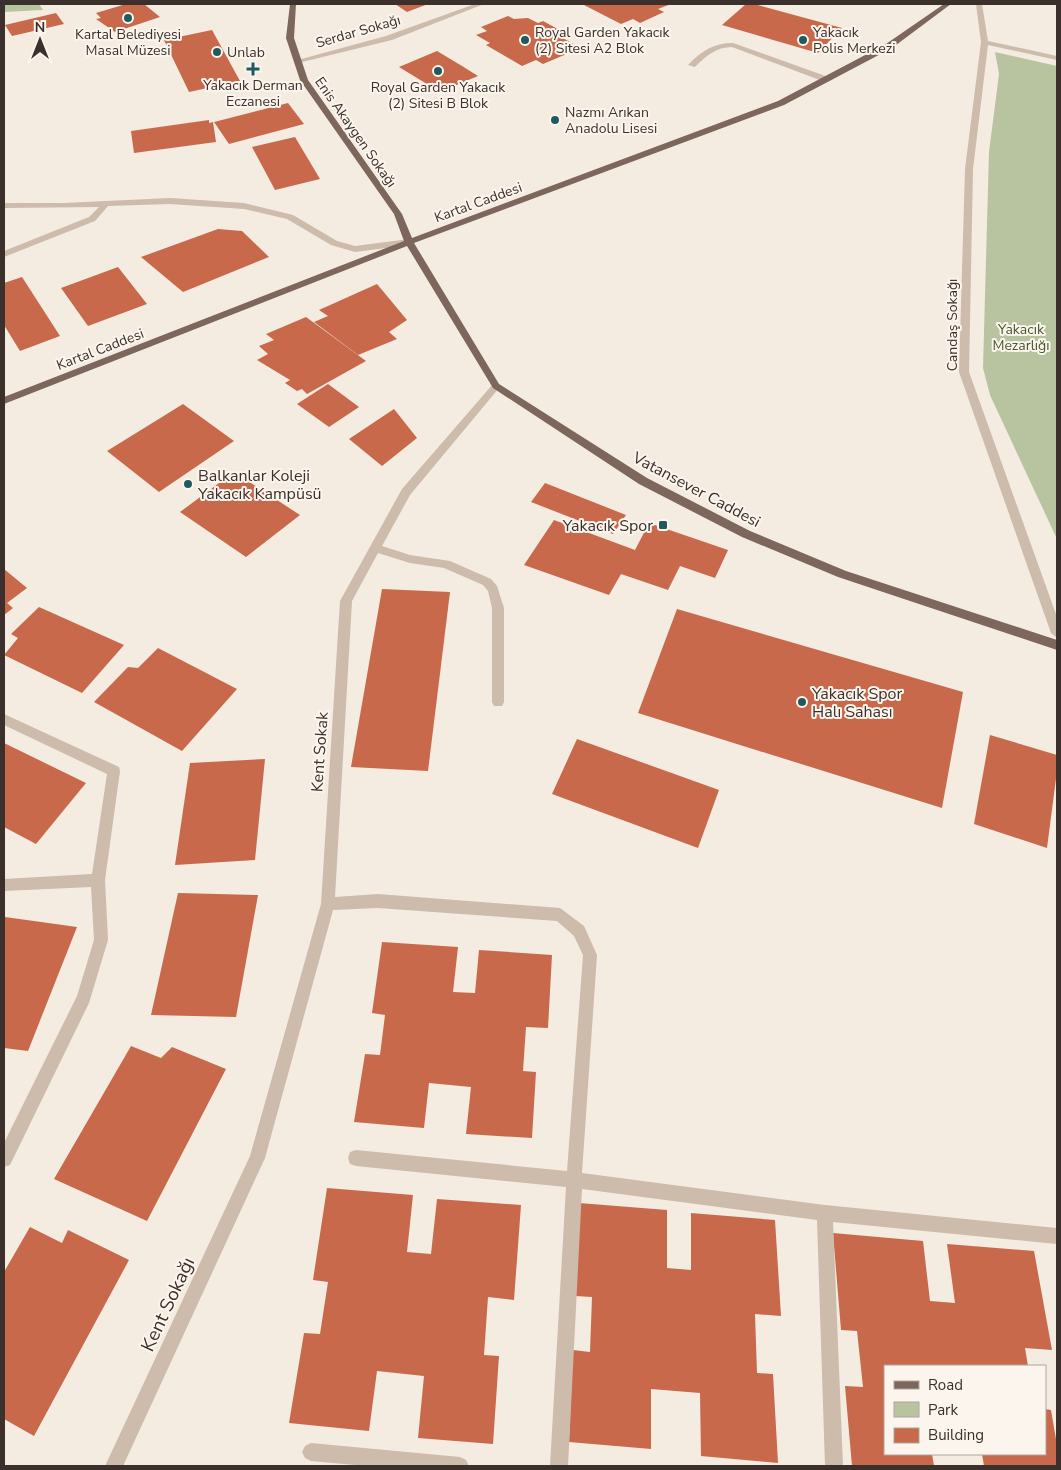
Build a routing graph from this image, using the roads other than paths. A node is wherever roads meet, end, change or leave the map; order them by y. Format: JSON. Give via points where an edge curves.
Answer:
{"nodes":[{"id":1,"x":293,"y":4,"type":"edge"},
{"id":2,"x":480,"y":4,"type":"edge"},
{"id":3,"x":948,"y":4,"type":"edge"},
{"id":4,"x":979,"y":4,"type":"edge"},
{"id":5,"x":985,"y":42,"type":"junction"},
{"id":6,"x":1057,"y":58,"type":"edge"},
{"id":7,"x":298,"y":61,"type":"junction"},
{"id":8,"x":692,"y":65,"type":"dead end"},
{"id":9,"x":828,"y":80,"type":"junction"},
{"id":10,"x":107,"y":204,"type":"junction"},
{"id":11,"x":4,"y":205,"type":"edge"},
{"id":12,"x":409,"y":242,"type":"junction"},
{"id":13,"x":4,"y":254,"type":"edge"},
{"id":14,"x":496,"y":386,"type":"junction"},
{"id":15,"x":4,"y":401,"type":"edge"},
{"id":16,"x":375,"y":548,"type":"junction"},
{"id":17,"x":1057,"y":633,"type":"edge"},
{"id":18,"x":1057,"y":645,"type":"edge"},
{"id":19,"x":498,"y":702,"type":"dead end"},
{"id":20,"x":4,"y":719,"type":"edge"},
{"id":21,"x":98,"y":880,"type":"junction"},
{"id":22,"x":4,"y":885,"type":"edge"},
{"id":23,"x":328,"y":904,"type":"junction"},
{"id":24,"x":257,"y":1158,"type":"joint"},
{"id":25,"x":356,"y":1158,"type":"dead end"},
{"id":26,"x":4,"y":1159,"type":"edge"},
{"id":27,"x":574,"y":1180,"type":"junction"},
{"id":28,"x":824,"y":1213,"type":"junction"},
{"id":29,"x":1057,"y":1236,"type":"edge"},
{"id":30,"x":311,"y":1452,"type":"dead end"},
{"id":31,"x":114,"y":1466,"type":"edge"},
{"id":32,"x":460,"y":1466,"type":"edge"},
{"id":33,"x":559,"y":1466,"type":"edge"},
{"id":34,"x":834,"y":1466,"type":"edge"}],
"edges":[{"from":1,"to":7,"type":"main road","name":"Enis Akaygen Sokağı","via":[[290,38]]},
{"from":2,"to":7,"type":"street","name":"Serdar Sokağı","via":[[389,38]]},
{"from":3,"to":9,"type":"main road","name":"Kartal Caddesi","via":[[889,46]]},
{"from":4,"to":5,"type":"street","name":"Candaş Sokağı"},
{"from":5,"to":6,"type":"street"},
{"from":5,"to":17,"type":"street","name":"Candaş Sokağı","via":[[969,169],[964,372]]},
{"from":7,"to":12,"type":"main road","name":"Enis Akaygen Sokağı","via":[[304,80],[398,214]]},
{"from":8,"to":9,"type":"street","via":[[710,49],[733,45]]},
{"from":9,"to":12,"type":"main road","name":"Kartal Caddesi","via":[[781,103]]},
{"from":10,"to":11,"type":"street"},
{"from":10,"to":12,"type":"street","via":[[170,201],[244,206],[290,217],[334,243],[355,249]]},
{"from":10,"to":13,"type":"street","via":[[92,219]]},
{"from":12,"to":14,"type":"main road","name":"Vatansever Caddesi"},
{"from":12,"to":15,"type":"main road","name":"Kartal Caddesi"},
{"from":14,"to":16,"type":"street","name":"Kent Sokak","via":[[406,492]]},
{"from":14,"to":18,"type":"main road","name":"Vatansever Caddesi","via":[[642,481],[746,534],[842,574]]},
{"from":16,"to":19,"type":"street","via":[[410,559],[446,564],[487,582],[493,588],[498,608]]},
{"from":16,"to":23,"type":"street","name":"Kent Sokak","via":[[346,601]]},
{"from":20,"to":21,"type":"street","via":[[114,771]]},
{"from":21,"to":22,"type":"street"},
{"from":21,"to":26,"type":"street","via":[[101,940],[84,998]]},
{"from":23,"to":24,"type":"street","name":"Kent Sokak"},
{"from":23,"to":27,"type":"street","via":[[378,901],[560,915],[579,931],[590,955]]},
{"from":24,"to":31,"type":"street","name":"Kent Sokağı"},
{"from":25,"to":27,"type":"street"},
{"from":27,"to":28,"type":"street"},
{"from":27,"to":33,"type":"street"},
{"from":28,"to":29,"type":"street"},
{"from":28,"to":34,"type":"street"},
{"from":30,"to":32,"type":"street"}]}
